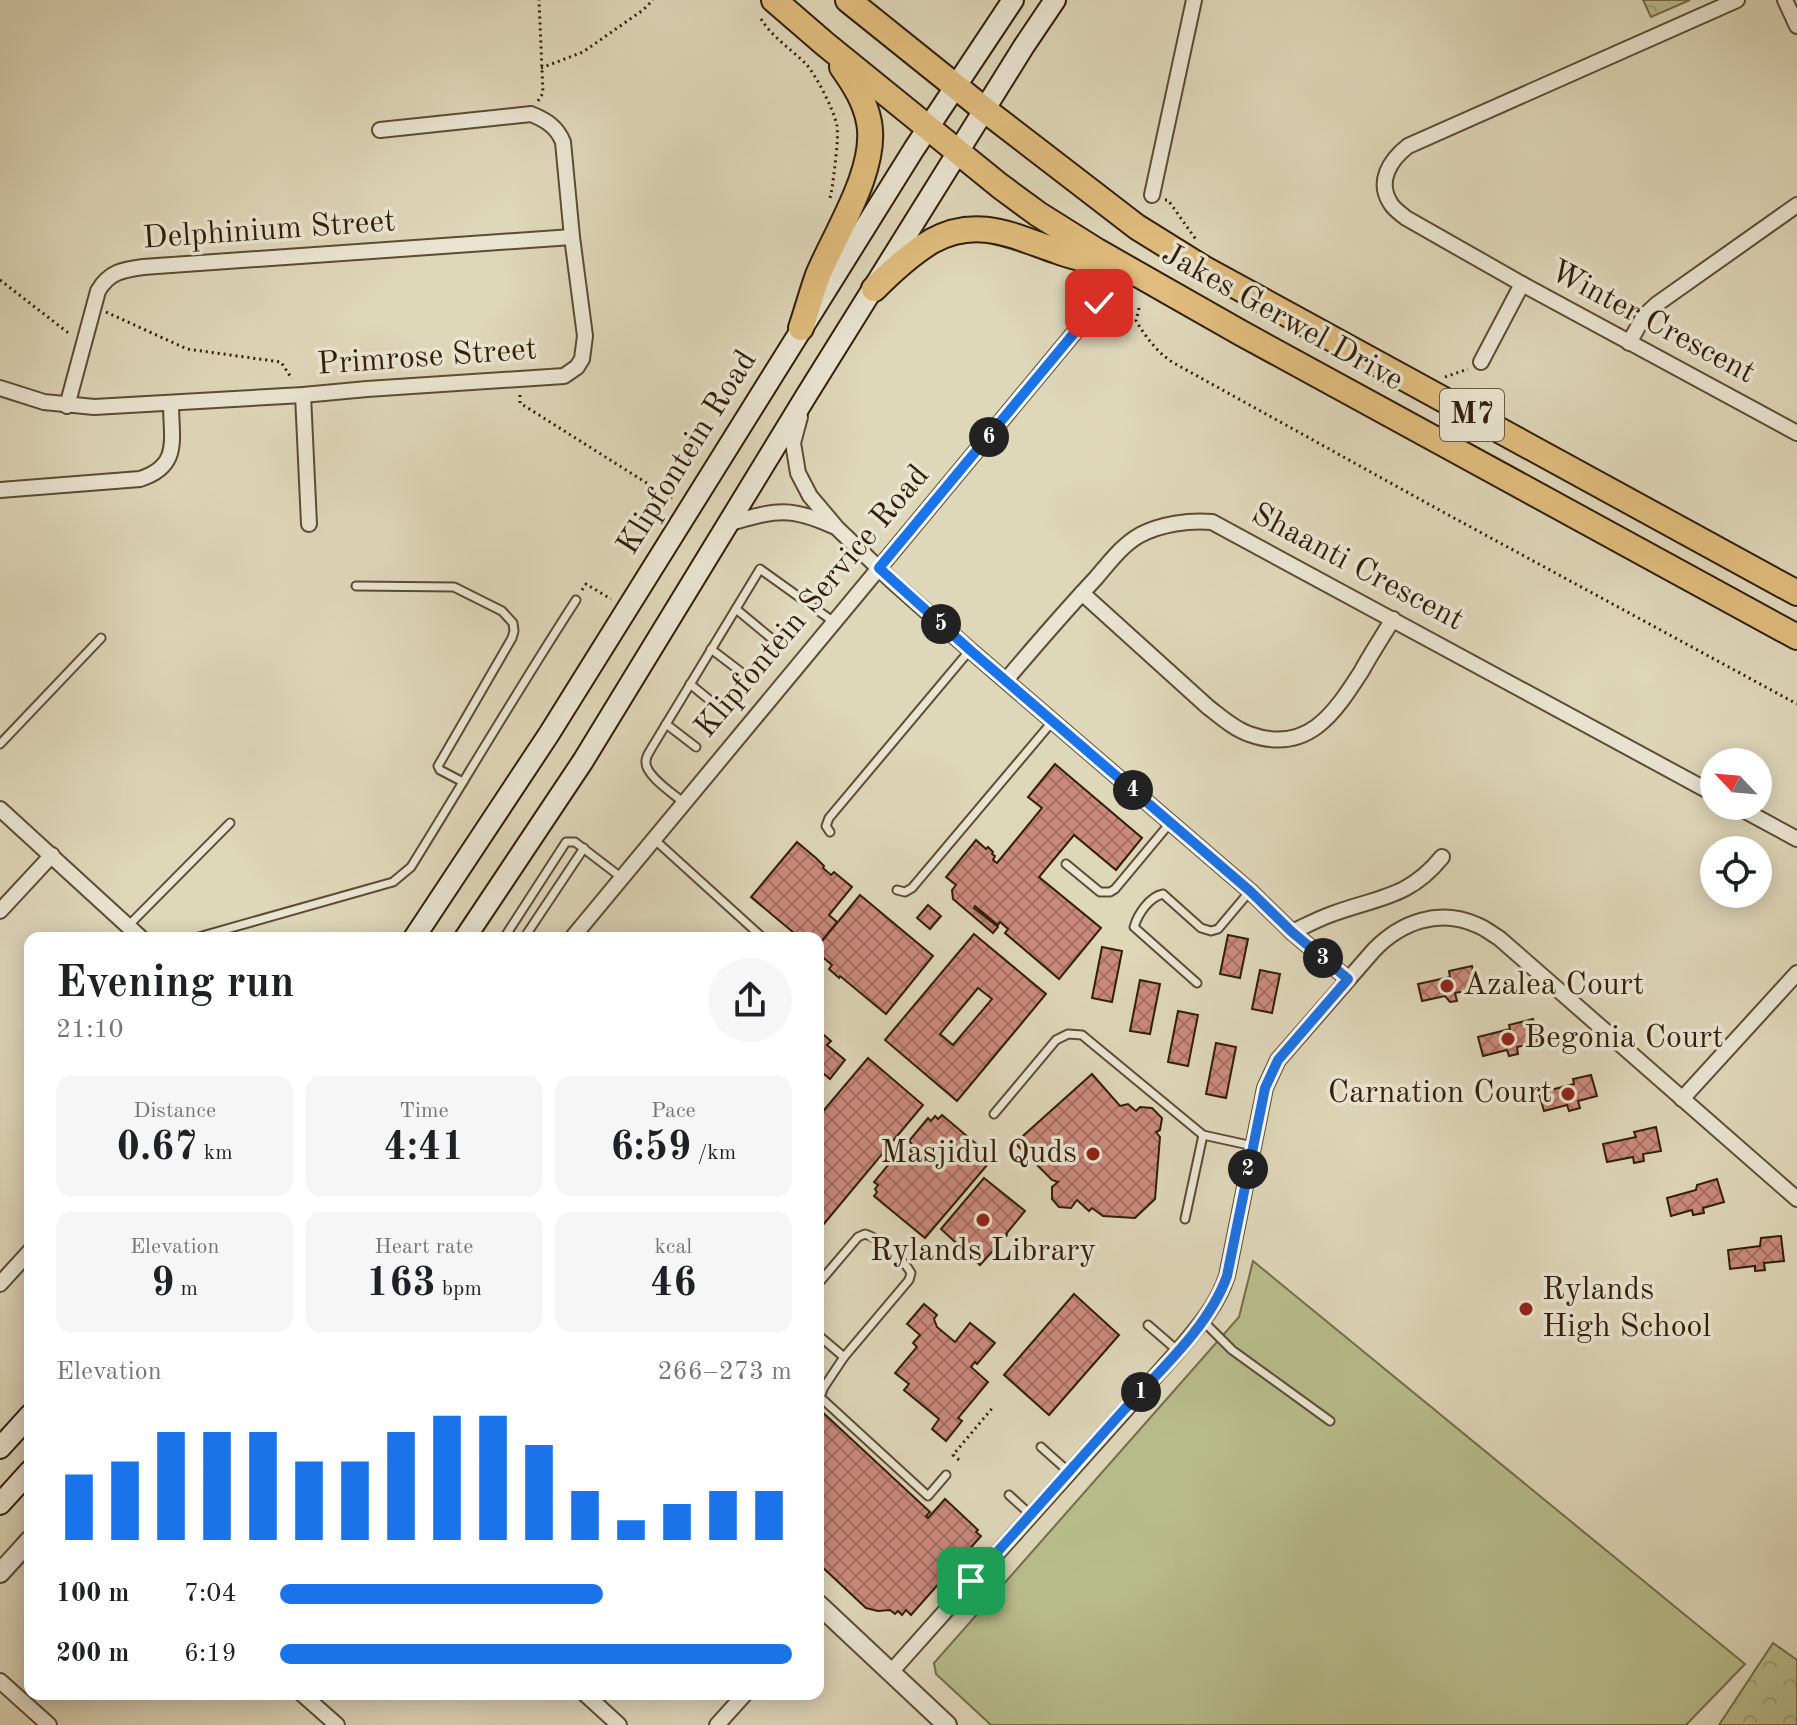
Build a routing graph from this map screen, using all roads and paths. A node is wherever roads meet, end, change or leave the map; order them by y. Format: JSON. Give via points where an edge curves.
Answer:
{"nodes":[{"id":1,"x":539,"y":0,"type":"edge"},
{"id":2,"x":653,"y":0,"type":"edge"},
{"id":3,"x":848,"y":0,"type":"edge"},
{"id":4,"x":1013,"y":0,"type":"edge"},
{"id":5,"x":1055,"y":0,"type":"edge"},
{"id":6,"x":1194,"y":0,"type":"edge"},
{"id":7,"x":1737,"y":0,"type":"edge"},
{"id":8,"x":1785,"y":0,"type":"edge"},
{"id":9,"x":768,"y":10,"type":"edge"},
{"id":10,"x":1797,"y":26,"type":"edge"},
{"id":11,"x":825,"y":44,"type":"junction"},
{"id":12,"x":541,"y":68,"type":"junction"},
{"id":13,"x":956,"y":86,"type":"junction"},
{"id":14,"x":985,"y":110,"type":"junction"},
{"id":15,"x":531,"y":114,"type":"junction"},
{"id":16,"x":928,"y":129,"type":"junction"},
{"id":17,"x":380,"y":130,"type":"dead end"},
{"id":18,"x":959,"y":152,"type":"junction"},
{"id":19,"x":1152,"y":195,"type":"dead end"},
{"id":20,"x":830,"y":198,"type":"dead end"},
{"id":21,"x":1168,"y":200,"type":"dead end"},
{"id":22,"x":1797,"y":205,"type":"edge"},
{"id":23,"x":572,"y":237,"type":"junction"},
{"id":24,"x":1197,"y":244,"type":"dead end"},
{"id":25,"x":1130,"y":271,"type":"junction"},
{"id":26,"x":0,"y":280,"type":"edge"},
{"id":27,"x":1522,"y":284,"type":"junction"},
{"id":28,"x":874,"y":289,"type":"junction"},
{"id":29,"x":1099,"y":303,"type":"dead end"},
{"id":30,"x":94,"y":306,"type":"junction"},
{"id":31,"x":1139,"y":308,"type":"dead end"},
{"id":32,"x":801,"y":328,"type":"junction"},
{"id":33,"x":1629,"y":343,"type":"junction"},
{"id":34,"x":83,"y":345,"type":"junction"},
{"id":35,"x":1476,"y":365,"type":"joint"},
{"id":36,"x":521,"y":379,"type":"junction"},
{"id":37,"x":1442,"y":379,"type":"dead end"},
{"id":38,"x":0,"y":388,"type":"edge"},
{"id":39,"x":303,"y":395,"type":"junction"},
{"id":40,"x":806,"y":396,"type":"junction"},
{"id":41,"x":171,"y":404,"type":"junction"},
{"id":42,"x":67,"y":406,"type":"junction"},
{"id":43,"x":1797,"y":433,"type":"edge"},
{"id":44,"x":0,"y":490,"type":"edge"},
{"id":45,"x":676,"y":501,"type":"dead end"},
{"id":46,"x":309,"y":524,"type":"dead end"},
{"id":47,"x":727,"y":524,"type":"junction"},
{"id":48,"x":837,"y":528,"type":"junction"},
{"id":49,"x":879,"y":568,"type":"junction"},
{"id":50,"x":356,"y":586,"type":"dead end"},
{"id":51,"x":1082,"y":593,"type":"junction"},
{"id":52,"x":1797,"y":593,"type":"edge"},
{"id":53,"x":576,"y":600,"type":"joint"},
{"id":54,"x":614,"y":601,"type":"dead end"},
{"id":55,"x":736,"y":609,"type":"junction"},
{"id":56,"x":1393,"y":619,"type":"junction"},
{"id":57,"x":835,"y":622,"type":"junction"},
{"id":58,"x":1797,"y":637,"type":"edge"},
{"id":59,"x":101,"y":638,"type":"dead end"},
{"id":60,"x":777,"y":643,"type":"dead end"},
{"id":61,"x":711,"y":649,"type":"junction"},
{"id":62,"x":970,"y":650,"type":"junction"},
{"id":63,"x":745,"y":675,"type":"dead end"},
{"id":64,"x":1006,"y":680,"type":"junction"},
{"id":65,"x":690,"y":684,"type":"junction"},
{"id":66,"x":1797,"y":704,"type":"edge"},
{"id":67,"x":723,"y":711,"type":"dead end"},
{"id":68,"x":1053,"y":721,"type":"junction"},
{"id":69,"x":666,"y":724,"type":"junction"},
{"id":70,"x":0,"y":744,"type":"edge"},
{"id":71,"x":696,"y":747,"type":"dead end"},
{"id":72,"x":463,"y":782,"type":"junction"},
{"id":73,"x":1700,"y":786,"type":"edge"},
{"id":74,"x":684,"y":803,"type":"junction"},
{"id":75,"x":0,"y":809,"type":"edge"},
{"id":76,"x":1762,"y":820,"type":"edge"},
{"id":77,"x":1171,"y":822,"type":"junction"},
{"id":78,"x":230,"y":823,"type":"dead end"},
{"id":79,"x":830,"y":832,"type":"dead end"},
{"id":80,"x":1797,"y":839,"type":"edge"},
{"id":81,"x":655,"y":840,"type":"junction"},
{"id":82,"x":584,"y":848,"type":"junction"},
{"id":83,"x":52,"y":855,"type":"junction"},
{"id":84,"x":1442,"y":857,"type":"dead end"},
{"id":85,"x":1066,"y":864,"type":"dead end"},
{"id":86,"x":622,"y":878,"type":"junction"},
{"id":87,"x":897,"y":890,"type":"dead end"},
{"id":88,"x":1250,"y":891,"type":"junction"},
{"id":89,"x":0,"y":911,"type":"edge"},
{"id":90,"x":128,"y":926,"type":"junction"},
{"id":91,"x":134,"y":932,"type":"edge"},
{"id":92,"x":216,"y":932,"type":"edge"},
{"id":93,"x":418,"y":932,"type":"edge"},
{"id":94,"x":469,"y":932,"type":"edge"},
{"id":95,"x":508,"y":932,"type":"edge"},
{"id":96,"x":528,"y":932,"type":"edge"},
{"id":97,"x":577,"y":932,"type":"edge"},
{"id":98,"x":756,"y":932,"type":"edge"},
{"id":99,"x":1292,"y":932,"type":"junction"},
{"id":100,"x":1797,"y":973,"type":"edge"},
{"id":101,"x":1348,"y":979,"type":"junction"},
{"id":102,"x":1197,"y":983,"type":"dead end"},
{"id":103,"x":1682,"y":1099,"type":"junction"},
{"id":104,"x":994,"y":1114,"type":"dead end"},
{"id":105,"x":1203,"y":1135,"type":"junction"},
{"id":106,"x":1253,"y":1146,"type":"junction"},
{"id":107,"x":1797,"y":1199,"type":"edge"},
{"id":108,"x":1185,"y":1219,"type":"dead end"},
{"id":109,"x":24,"y":1258,"type":"edge"},
{"id":110,"x":824,"y":1277,"type":"edge"},
{"id":111,"x":0,"y":1284,"type":"edge"},
{"id":112,"x":1203,"y":1321,"type":"junction"},
{"id":113,"x":1148,"y":1325,"type":"dead end"},
{"id":114,"x":824,"y":1340,"type":"edge"},
{"id":115,"x":1178,"y":1351,"type":"junction"},
{"id":116,"x":844,"y":1357,"type":"junction"},
{"id":117,"x":824,"y":1390,"type":"edge"},
{"id":118,"x":824,"y":1401,"type":"edge"},
{"id":119,"x":994,"y":1406,"type":"dead end"},
{"id":120,"x":1330,"y":1421,"type":"dead end"},
{"id":121,"x":24,"y":1422,"type":"edge"},
{"id":122,"x":1041,"y":1447,"type":"dead end"},
{"id":123,"x":0,"y":1448,"type":"edge"},
{"id":124,"x":959,"y":1460,"type":"dead end"},
{"id":125,"x":1069,"y":1472,"type":"junction"},
{"id":126,"x":946,"y":1475,"type":"dead end"},
{"id":127,"x":24,"y":1478,"type":"edge"},
{"id":128,"x":1009,"y":1495,"type":"dead end"},
{"id":129,"x":0,"y":1504,"type":"edge"},
{"id":130,"x":1031,"y":1515,"type":"junction"},
{"id":131,"x":24,"y":1547,"type":"edge"},
{"id":132,"x":0,"y":1573,"type":"edge"},
{"id":133,"x":824,"y":1613,"type":"edge"},
{"id":134,"x":891,"y":1672,"type":"junction"},
{"id":135,"x":0,"y":1681,"type":"edge"},
{"id":136,"x":309,"y":1700,"type":"edge"},
{"id":137,"x":592,"y":1700,"type":"edge"},
{"id":138,"x":740,"y":1700,"type":"edge"},
{"id":139,"x":49,"y":1725,"type":"edge"},
{"id":140,"x":337,"y":1725,"type":"edge"},
{"id":141,"x":619,"y":1725,"type":"edge"},
{"id":142,"x":717,"y":1725,"type":"edge"},
{"id":143,"x":947,"y":1725,"type":"edge"}],
"edges":[{"from":1,"to":12,"type":"path"},
{"from":2,"to":12,"type":"path","via":[[583,52]]},
{"from":3,"to":13,"type":"highway","name":"Jakes Gerwel Drive","number":"M7"},
{"from":4,"to":13,"type":"main road","name":"Klipfontein Road"},
{"from":5,"to":14,"type":"main road"},
{"from":6,"to":19,"type":"street"},
{"from":7,"to":27,"type":"street","name":"Winter Crescent","via":[[1397,155],[1384,180],[1391,206]]},
{"from":8,"to":10,"type":"street"},
{"from":9,"to":11,"type":"highway","name":"Jakes Gerwel Drive","number":"M7"},
{"from":9,"to":20,"type":"path","via":[[767,29],[817,78],[837,127]]},
{"from":11,"to":16,"type":"highway","name":"Jakes Gerwel Drive","number":"M7"},
{"from":11,"to":32,"type":"highway","via":[[858,90],[870,133],[861,180]]},
{"from":12,"to":15,"type":"path","via":[[543,93]]},
{"from":13,"to":14,"type":"highway","name":"Jakes Gerwel Drive","number":"M7"},
{"from":13,"to":16,"type":"main road","name":"Klipfontein Road"},
{"from":14,"to":18,"type":"main road"},
{"from":14,"to":52,"type":"highway","name":"Jakes Gerwel Drive","number":"M7","via":[[1137,227],[1192,261]]},
{"from":15,"to":17,"type":"street"},
{"from":15,"to":23,"type":"street","name":"Primrose Street","via":[[551,124],[563,142]]},
{"from":16,"to":18,"type":"highway","name":"Jakes Gerwel Drive","number":"M7"},
{"from":16,"to":32,"type":"main road","name":"Klipfontein Road"},
{"from":18,"to":25,"type":"highway","name":"Jakes Gerwel Drive","number":"M7","via":[[1038,214]]},
{"from":18,"to":28,"type":"main road"},
{"from":21,"to":24,"type":"path"},
{"from":22,"to":33,"type":"street","via":[[1657,304]]},
{"from":23,"to":30,"type":"street","name":"Delphinium Street","via":[[143,267],[113,273],[103,282]]},
{"from":23,"to":36,"type":"street","name":"Primrose Street","via":[[585,336],[582,359],[564,376]]},
{"from":25,"to":28,"type":"highway","via":[[1008,233],[975,229],[932,241]]},
{"from":25,"to":58,"type":"highway","name":"Jakes Gerwel Drive","number":"M7"},
{"from":26,"to":34,"type":"path"},
{"from":27,"to":33,"type":"street","name":"Winter Crescent"},
{"from":27,"to":35,"type":"street","name":"Winter Crescent"},
{"from":28,"to":40,"type":"main road"},
{"from":29,"to":49,"type":"street","name":"Klipfontein Service Road"},
{"from":30,"to":34,"type":"street","name":"Delphinium Street"},
{"from":30,"to":39,"type":"path","via":[[187,349],[281,362]]},
{"from":31,"to":66,"type":"path","via":[[1136,321],[1172,362]]},
{"from":32,"to":93,"type":"main road","name":"Klipfontein Road","via":[[549,734]]},
{"from":33,"to":43,"type":"street","name":"Winter Crescent"},
{"from":34,"to":42,"type":"street","name":"Delphinium Street"},
{"from":35,"to":37,"type":"path"},
{"from":36,"to":39,"type":"street","name":"Primrose Street"},
{"from":36,"to":45,"type":"path","via":[[520,403]]},
{"from":38,"to":42,"type":"street","name":"Primrose Street"},
{"from":39,"to":41,"type":"street","name":"Primrose Street"},
{"from":39,"to":46,"type":"street"},
{"from":40,"to":47,"type":"main road"},
{"from":40,"to":48,"type":"street","via":[[793,443],[798,473]]},
{"from":41,"to":42,"type":"street","name":"Primrose Street"},
{"from":41,"to":44,"type":"street","via":[[169,458],[154,475]]},
{"from":47,"to":48,"type":"street","via":[[794,512]]},
{"from":47,"to":94,"type":"main road","via":[[583,761]]},
{"from":48,"to":49,"type":"street"},
{"from":49,"to":57,"type":"street","name":"Klipfontein Service Road"},
{"from":49,"to":62,"type":"street"},
{"from":50,"to":72,"type":"lane","via":[[454,587],[495,606],[513,623],[512,638],[438,766]]},
{"from":51,"to":56,"type":"street","name":"Shaanti Crescent","via":[[1138,536],[1155,528],[1212,522]]},
{"from":51,"to":56,"type":"street","via":[[1230,724],[1250,735],[1284,740],[1302,736],[1333,712]]},
{"from":51,"to":64,"type":"street","name":"Shaanti Crescent"},
{"from":53,"to":54,"type":"path","via":[[586,584]]},
{"from":53,"to":72,"type":"lane"},
{"from":55,"to":57,"type":"lane","via":[[760,569]]},
{"from":55,"to":60,"type":"lane"},
{"from":55,"to":61,"type":"lane"},
{"from":56,"to":73,"type":"street","name":"Shaanti Crescent"},
{"from":57,"to":74,"type":"street","name":"Klipfontein Service Road"},
{"from":59,"to":70,"type":"lane"},
{"from":61,"to":63,"type":"lane"},
{"from":61,"to":65,"type":"lane"},
{"from":62,"to":64,"type":"street"},
{"from":62,"to":79,"type":"lane","via":[[829,818]]},
{"from":64,"to":68,"type":"street"},
{"from":65,"to":67,"type":"lane"},
{"from":65,"to":69,"type":"lane"},
{"from":68,"to":77,"type":"street"},
{"from":68,"to":87,"type":"lane","via":[[912,888]]},
{"from":69,"to":71,"type":"lane"},
{"from":69,"to":74,"type":"lane","via":[[646,761],[648,770]]},
{"from":72,"to":92,"type":"lane","via":[[411,867],[393,882]]},
{"from":74,"to":81,"type":"street","name":"Klipfontein Service Road"},
{"from":75,"to":83,"type":"street"},
{"from":76,"to":80,"type":"street"},
{"from":77,"to":85,"type":"lane","via":[[1110,892],[1100,892]]},
{"from":77,"to":88,"type":"street"},
{"from":78,"to":90,"type":"lane"},
{"from":81,"to":86,"type":"street","name":"Klipfontein Service Road"},
{"from":81,"to":98,"type":"lane"},
{"from":82,"to":86,"type":"lane"},
{"from":82,"to":95,"type":"lane","via":[[566,842]]},
{"from":82,"to":96,"type":"lane"},
{"from":83,"to":89,"type":"street"},
{"from":83,"to":90,"type":"street"},
{"from":84,"to":99,"type":"street","via":[[1407,889]]},
{"from":86,"to":97,"type":"street","name":"Klipfontein Service Road"},
{"from":88,"to":99,"type":"street"},
{"from":88,"to":102,"type":"lane","via":[[1211,931],[1163,894],[1151,899],[1135,922],[1134,927]]},
{"from":90,"to":91,"type":"street"},
{"from":99,"to":101,"type":"street"},
{"from":100,"to":103,"type":"street"},
{"from":101,"to":103,"type":"street","via":[[1387,936],[1414,922],[1442,918],[1479,925]]},
{"from":101,"to":106,"type":"street","via":[[1270,1073]]},
{"from":103,"to":107,"type":"street"},
{"from":104,"to":105,"type":"lane","via":[[1056,1040],[1075,1033]]},
{"from":105,"to":106,"type":"lane"},
{"from":105,"to":108,"type":"lane"},
{"from":106,"to":112,"type":"street","via":[[1227,1276]]},
{"from":109,"to":111,"type":"street"},
{"from":110,"to":116,"type":"lane","via":[[865,1234],[911,1273]]},
{"from":112,"to":115,"type":"street"},
{"from":112,"to":120,"type":"lane","via":[[1232,1350]]},
{"from":113,"to":115,"type":"lane"},
{"from":114,"to":116,"type":"lane"},
{"from":115,"to":125,"type":"street"},
{"from":116,"to":117,"type":"lane"},
{"from":118,"to":126,"type":"lane","via":[[928,1496]]},
{"from":119,"to":124,"type":"path","via":[[953,1455]]},
{"from":121,"to":123,"type":"main road"},
{"from":122,"to":125,"type":"lane"},
{"from":125,"to":130,"type":"street"},
{"from":127,"to":129,"type":"main road"},
{"from":128,"to":130,"type":"lane"},
{"from":130,"to":134,"type":"street"},
{"from":131,"to":132,"type":"street"},
{"from":133,"to":134,"type":"street"},
{"from":134,"to":143,"type":"street"},
{"from":135,"to":139,"type":"street"},
{"from":136,"to":140,"type":"street"},
{"from":137,"to":141,"type":"street"},
{"from":138,"to":142,"type":"street"}]}
